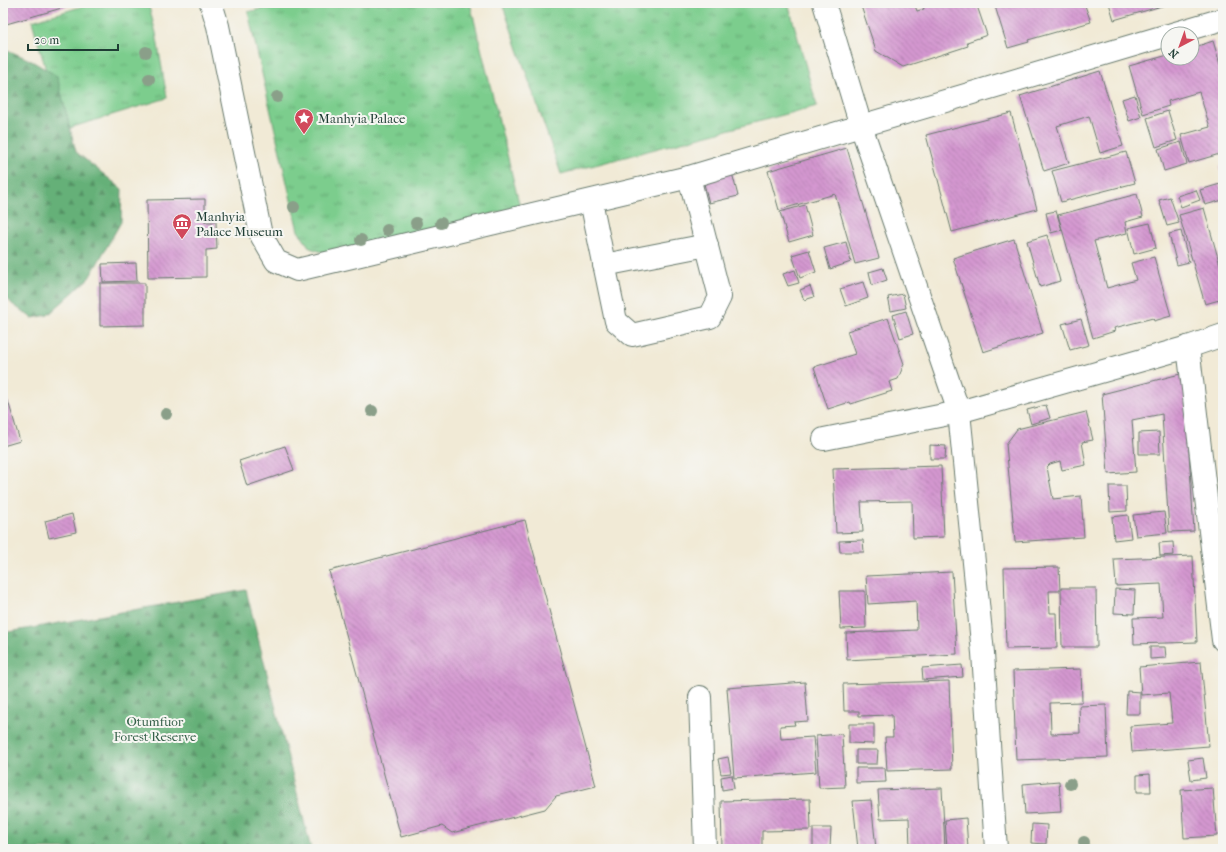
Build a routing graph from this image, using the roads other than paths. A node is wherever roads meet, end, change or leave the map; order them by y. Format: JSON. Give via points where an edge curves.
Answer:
{"nodes":[{"id":1,"x":211,"y":3,"type":"edge"},
{"id":2,"x":824,"y":3,"type":"edge"},
{"id":3,"x":1223,"y":19,"type":"edge"},
{"id":4,"x":1199,"y":26,"type":"edge"},
{"id":5,"x":1160,"y":37,"type":"edge"},
{"id":6,"x":861,"y":126,"type":"junction"},
{"id":7,"x":689,"y":177,"type":"junction"},
{"id":8,"x":590,"y":201,"type":"junction"},
{"id":9,"x":707,"y":245,"type":"junction"},
{"id":10,"x":604,"y":265,"type":"junction"},
{"id":11,"x":1223,"y":335,"type":"edge"},
{"id":12,"x":1188,"y":347,"type":"junction"},
{"id":13,"x":959,"y":412,"type":"junction"},
{"id":14,"x":824,"y":439,"type":"dead end"},
{"id":15,"x":1223,"y":640,"type":"edge"},
{"id":16,"x":700,"y":697,"type":"dead end"},
{"id":17,"x":705,"y":849,"type":"edge"},
{"id":18,"x":996,"y":849,"type":"edge"}],
"edges":[{"from":1,"to":8,"type":"street","via":[[261,235],[276,261],[297,270]]},
{"from":2,"to":6,"type":"street"},
{"from":3,"to":4,"type":"street"},
{"from":5,"to":6,"type":"street"},
{"from":6,"to":7,"type":"street"},
{"from":6,"to":13,"type":"street"},
{"from":7,"to":8,"type":"street"},
{"from":7,"to":9,"type":"street"},
{"from":8,"to":10,"type":"street"},
{"from":9,"to":10,"type":"street"},
{"from":9,"to":10,"type":"street","via":[[720,297],[710,317],[632,335],[616,321]]},
{"from":11,"to":12,"type":"street"},
{"from":12,"to":13,"type":"street"},
{"from":12,"to":15,"type":"street"},
{"from":13,"to":14,"type":"street"},
{"from":13,"to":18,"type":"street","via":[[983,653]]},
{"from":16,"to":17,"type":"street"}]}
